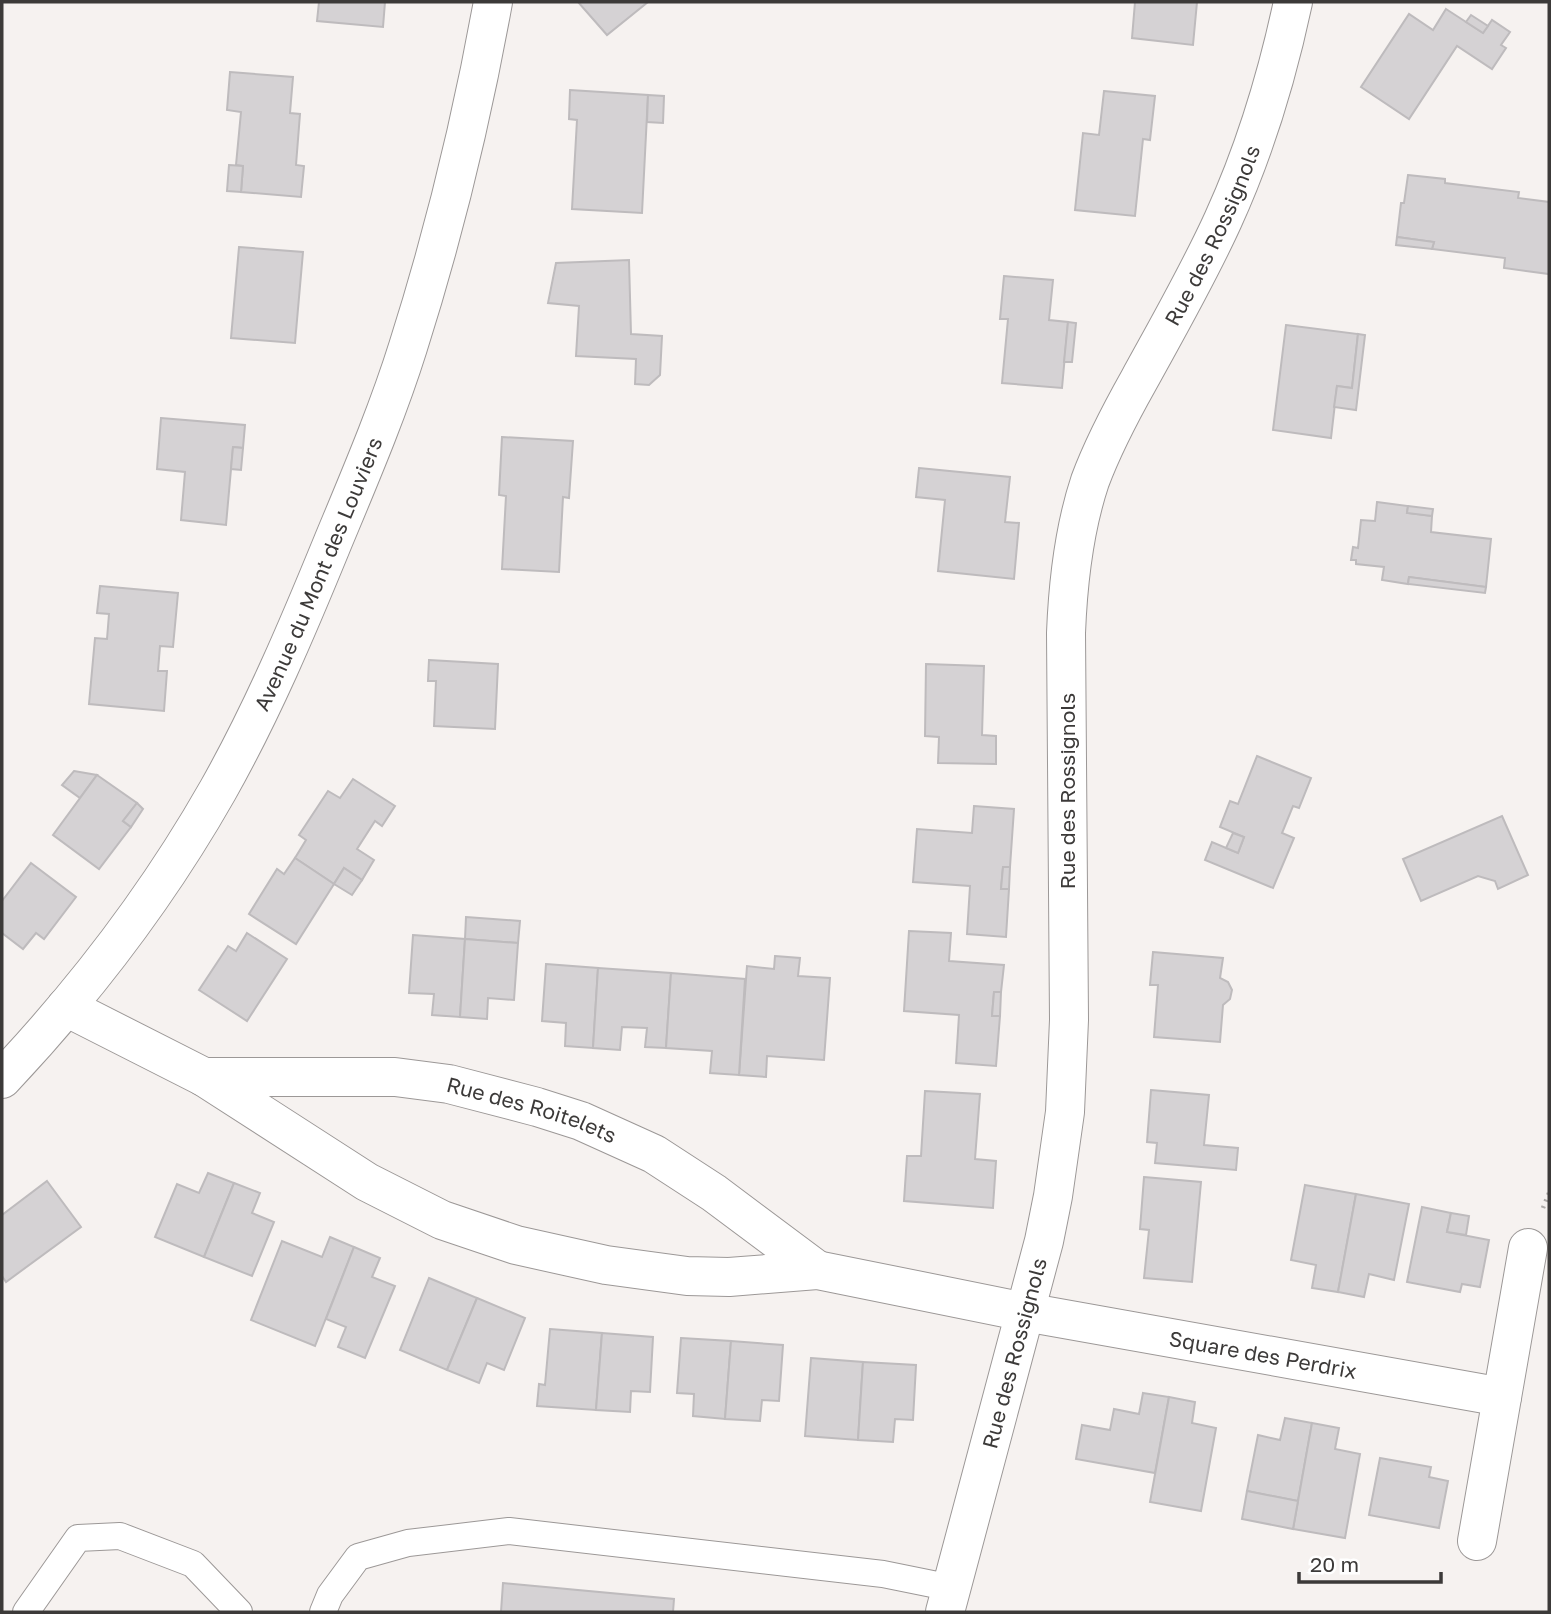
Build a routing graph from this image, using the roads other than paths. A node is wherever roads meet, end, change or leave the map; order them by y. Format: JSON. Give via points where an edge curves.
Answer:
{"nodes":[{"id":1,"x":493,"y":2,"type":"edge"},
{"id":2,"x":1293,"y":2,"type":"edge"},
{"id":3,"x":66,"y":1007,"type":"junction"},
{"id":4,"x":204,"y":1077,"type":"junction"},
{"id":5,"x":2,"y":1079,"type":"edge"},
{"id":6,"x":1528,"y":1248,"type":"dead end"},
{"id":7,"x":817,"y":1270,"type":"junction"},
{"id":8,"x":1025,"y":1312,"type":"junction"},
{"id":9,"x":1502,"y":1396,"type":"junction"},
{"id":10,"x":1477,"y":1541,"type":"dead end"},
{"id":11,"x":948,"y":1600,"type":"edge"},
{"id":12,"x":26,"y":1612,"type":"edge"},
{"id":13,"x":239,"y":1612,"type":"edge"},
{"id":14,"x":323,"y":1612,"type":"edge"}],
"edges":[{"from":1,"to":3,"type":"street","name":"Avenue du Mont des Louviers","via":[[457,167],[407,349],[315,585],[218,790],[165,875]]},
{"from":2,"to":8,"type":"street","name":"Rue des Rossignols","via":[[1270,94],[1240,179],[1200,267],[1105,445],[1090,481],[1073,555],[1066,633],[1069,1020],[1065,1112],[1053,1196]]},
{"from":3,"to":4,"type":"street","name":"Rue des Roitelets"},
{"from":3,"to":5,"type":"street","name":"Avenue du Mont des Louviers"},
{"from":4,"to":7,"type":"street","name":"Rue des Roitelets","via":[[367,1182],[442,1220],[516,1245],[606,1265],[687,1276],[729,1278]]},
{"from":4,"to":7,"type":"street","name":"Rue des Roitelets","via":[[395,1077],[449,1084],[537,1107],[654,1154]]},
{"from":6,"to":9,"type":"street"},
{"from":7,"to":8,"type":"street","name":"Rue des Roitelets"},
{"from":8,"to":9,"type":"street","name":"Square des Perdrix"},
{"from":8,"to":11,"type":"street","name":"Rue des Rossignols"},
{"from":9,"to":10,"type":"street"},
{"from":11,"to":14,"type":"lane","via":[[883,1574],[509,1531],[408,1543],[358,1557]]},
{"from":12,"to":13,"type":"lane","via":[[78,1538],[120,1536],[193,1564]]}]}
